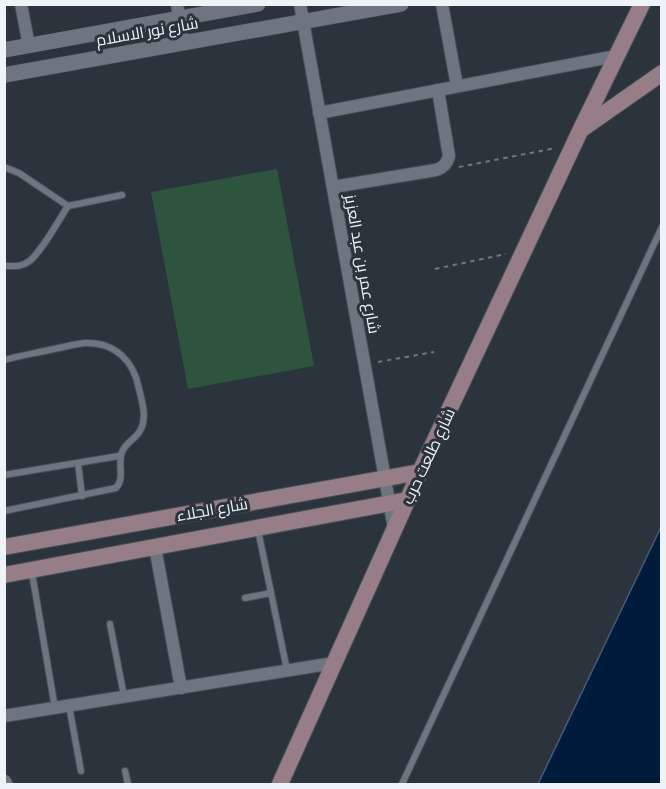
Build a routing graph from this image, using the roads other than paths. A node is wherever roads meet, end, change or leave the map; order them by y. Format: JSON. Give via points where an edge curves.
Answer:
{"nodes":[{"id":1,"x":21,"y":4,"type":"edge"},
{"id":2,"x":258,"y":4,"type":"edge"},
{"id":3,"x":300,"y":4,"type":"edge"},
{"id":4,"x":401,"y":4,"type":"edge"},
{"id":5,"x":442,"y":4,"type":"edge"},
{"id":6,"x":642,"y":4,"type":"edge"},
{"id":7,"x":178,"y":12,"type":"edge"},
{"id":8,"x":303,"y":22,"type":"junction"},
{"id":9,"x":183,"y":43,"type":"junction"},
{"id":10,"x":29,"y":46,"type":"junction"},
{"id":11,"x":4,"y":50,"type":"edge"},
{"id":12,"x":616,"y":56,"type":"junction"},
{"id":13,"x":662,"y":74,"type":"edge"},
{"id":14,"x":4,"y":75,"type":"edge"},
{"id":15,"x":458,"y":86,"type":"junction"},
{"id":16,"x":438,"y":90,"type":"junction"},
{"id":17,"x":319,"y":113,"type":"junction"},
{"id":18,"x":581,"y":129,"type":"junction"},
{"id":19,"x":4,"y":167,"type":"edge"},
{"id":20,"x":333,"y":187,"type":"junction"},
{"id":21,"x":122,"y":195,"type":"dead end"},
{"id":22,"x":68,"y":206,"type":"junction"},
{"id":23,"x":662,"y":227,"type":"edge"},
{"id":24,"x":4,"y":266,"type":"edge"},
{"id":25,"x":4,"y":360,"type":"edge"},
{"id":26,"x":119,"y":456,"type":"junction"},
{"id":27,"x":78,"y":463,"type":"junction"},
{"id":28,"x":420,"y":472,"type":"junction"},
{"id":29,"x":4,"y":475,"type":"edge"},
{"id":30,"x":385,"y":478,"type":"junction"},
{"id":31,"x":82,"y":496,"type":"junction"},
{"id":32,"x":408,"y":500,"type":"junction"},
{"id":33,"x":390,"y":503,"type":"junction"},
{"id":34,"x":4,"y":512,"type":"edge"},
{"id":35,"x":257,"y":528,"type":"junction"},
{"id":36,"x":394,"y":529,"type":"junction"},
{"id":37,"x":4,"y":547,"type":"edge"},
{"id":38,"x":155,"y":547,"type":"junction"},
{"id":39,"x":32,"y":570,"type":"junction"},
{"id":40,"x":4,"y":576,"type":"edge"},
{"id":41,"x":271,"y":593,"type":"junction"},
{"id":42,"x":245,"y":598,"type":"dead end"},
{"id":43,"x":110,"y":624,"type":"dead end"},
{"id":44,"x":334,"y":663,"type":"junction"},
{"id":45,"x":287,"y":670,"type":"junction"},
{"id":46,"x":181,"y":688,"type":"junction"},
{"id":47,"x":124,"y":697,"type":"junction"},
{"id":48,"x":69,"y":706,"type":"junction"},
{"id":49,"x":55,"y":708,"type":"junction"},
{"id":50,"x":4,"y":716,"type":"edge"},
{"id":51,"x":81,"y":771,"type":"dead end"},
{"id":52,"x":125,"y":771,"type":"dead end"},
{"id":53,"x":128,"y":784,"type":"edge"},
{"id":54,"x":280,"y":784,"type":"edge"},
{"id":55,"x":402,"y":784,"type":"edge"}],
"edges":[{"from":1,"to":10,"type":"street"},
{"from":2,"to":7,"type":"street","name":"شارع نور الاسلام"},
{"from":3,"to":8,"type":"street","name":"شارع عمر بن عبد العزيز"},
{"from":4,"to":8,"type":"street","name":"شارع نور الاسلام"},
{"from":5,"to":15,"type":"street"},
{"from":6,"to":12,"type":"main road","name":"شارع طلعت حرب"},
{"from":7,"to":9,"type":"street"},
{"from":7,"to":10,"type":"street","name":"شارع نور الاسلام"},
{"from":8,"to":9,"type":"street","name":"شارع نور الاسلام"},
{"from":8,"to":17,"type":"street","name":"شارع عمر بن عبد العزيز"},
{"from":9,"to":14,"type":"street","name":"شارع نور الاسلام"},
{"from":10,"to":11,"type":"street","name":"شارع نور الاسلام"},
{"from":12,"to":15,"type":"street"},
{"from":12,"to":18,"type":"main road","name":"شارع طلعت حرب"},
{"from":13,"to":18,"type":"main road"},
{"from":15,"to":16,"type":"street"},
{"from":16,"to":17,"type":"street"},
{"from":16,"to":20,"type":"street","via":[[449,156],[443,167]]},
{"from":17,"to":20,"type":"street","name":"شارع عمر بن عبد العزيز"},
{"from":18,"to":28,"type":"main road","name":"شارع طلعت حرب"},
{"from":19,"to":22,"type":"lane"},
{"from":20,"to":30,"type":"street","name":"شارع عمر بن عبد العزيز"},
{"from":21,"to":22,"type":"lane"},
{"from":22,"to":24,"type":"lane","via":[[30,262],[18,267]]},
{"from":23,"to":55,"type":"lane"},
{"from":25,"to":26,"type":"lane","via":[[85,344],[100,344],[126,359],[139,385],[144,412],[140,431]]},
{"from":26,"to":27,"type":"lane"},
{"from":26,"to":31,"type":"lane","via":[[122,478],[116,489]]},
{"from":27,"to":29,"type":"lane"},
{"from":27,"to":31,"type":"lane"},
{"from":28,"to":30,"type":"main road","name":"شارع الجلاء"},
{"from":28,"to":32,"type":"main road","name":"شارع طلعت حرب"},
{"from":30,"to":33,"type":"street","name":"شارع عمر بن عبد العزيز"},
{"from":30,"to":37,"type":"main road","name":"شارع الجلاء"},
{"from":31,"to":34,"type":"lane"},
{"from":32,"to":33,"type":"main road","name":"شارع الجلاء"},
{"from":32,"to":36,"type":"main road","name":"شارع طلعت حرب"},
{"from":33,"to":35,"type":"main road","name":"شارع الجلاء"},
{"from":33,"to":36,"type":"street","name":"شارع عمر بن عبد العزيز"},
{"from":35,"to":38,"type":"main road","name":"شارع الجلاء"},
{"from":35,"to":41,"type":"lane"},
{"from":36,"to":44,"type":"main road","name":"شارع طلعت حرب"},
{"from":38,"to":39,"type":"main road","name":"شارع الجلاء"},
{"from":38,"to":46,"type":"street"},
{"from":39,"to":40,"type":"main road","name":"شارع الجلاء"},
{"from":39,"to":49,"type":"lane"},
{"from":41,"to":42,"type":"lane"},
{"from":41,"to":45,"type":"lane"},
{"from":43,"to":47,"type":"lane"},
{"from":44,"to":45,"type":"street"},
{"from":44,"to":54,"type":"main road","name":"شارع طلعت حرب"},
{"from":45,"to":46,"type":"street"},
{"from":46,"to":47,"type":"street"},
{"from":47,"to":48,"type":"street"},
{"from":48,"to":49,"type":"street"},
{"from":48,"to":51,"type":"lane"},
{"from":49,"to":50,"type":"street"},
{"from":52,"to":53,"type":"lane"}]}
